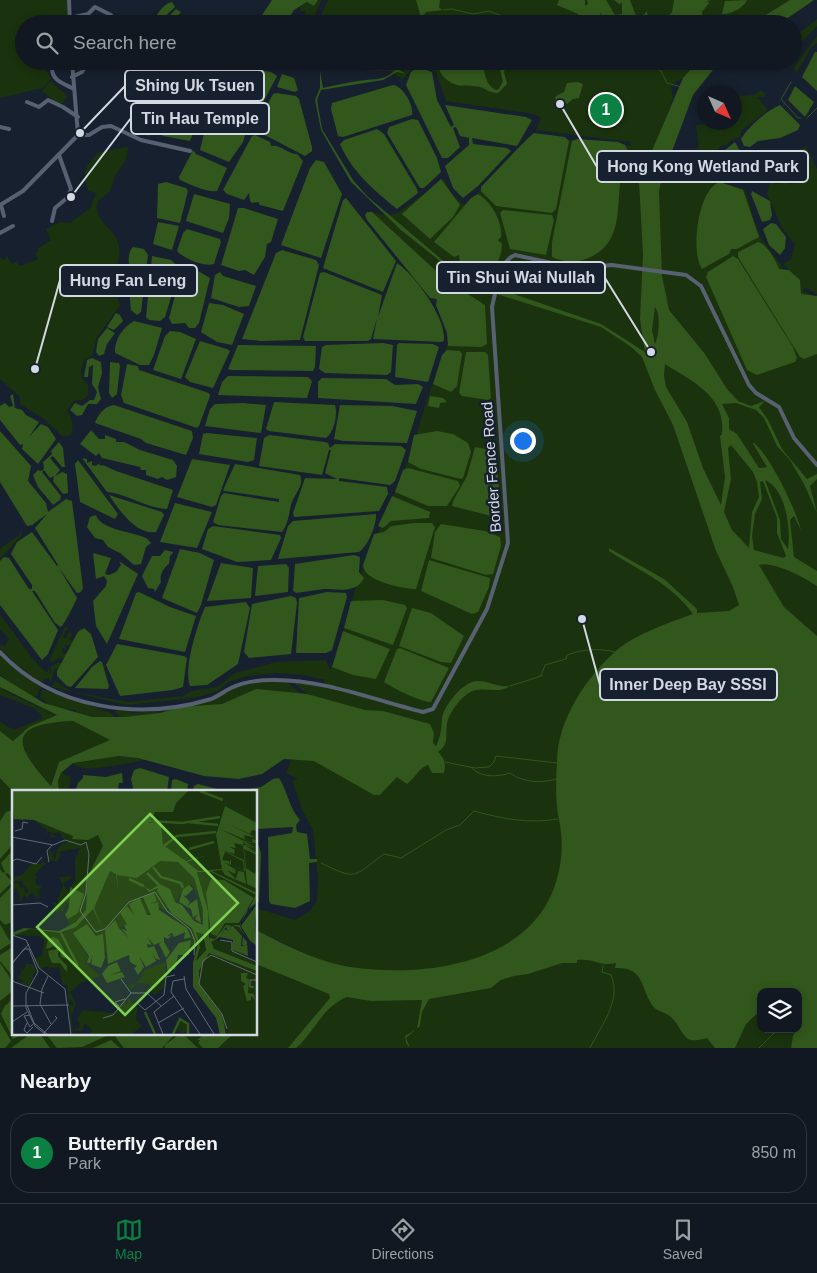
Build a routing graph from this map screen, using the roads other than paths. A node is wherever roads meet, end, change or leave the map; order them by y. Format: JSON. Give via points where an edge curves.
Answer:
{"nodes":[{"id":1,"x":94,"y":0,"type":"edge"},
{"id":2,"x":70,"y":1,"type":"edge"},
{"id":3,"x":93,"y":7,"type":"junction"},
{"id":4,"x":70,"y":15,"type":"edge"},
{"id":5,"x":84,"y":15,"type":"edge"},
{"id":6,"x":111,"y":15,"type":"edge"},
{"id":7,"x":52,"y":70,"type":"edge"},
{"id":8,"x":72,"y":70,"type":"edge"},
{"id":9,"x":83,"y":70,"type":"edge"},
{"id":10,"x":72,"y":77,"type":"junction"},
{"id":11,"x":74,"y":89,"type":"junction"},
{"id":12,"x":27,"y":102,"type":"dead end"},
{"id":13,"x":78,"y":117,"type":"junction"},
{"id":14,"x":0,"y":127,"type":"edge"},
{"id":15,"x":9,"y":130,"type":"dead end"},
{"id":16,"x":78,"y":135,"type":"junction"},
{"id":17,"x":190,"y":150,"type":"dead end"},
{"id":18,"x":59,"y":155,"type":"junction"},
{"id":19,"x":1,"y":207,"type":"edge"},
{"id":20,"x":4,"y":216,"type":"dead end"},
{"id":21,"x":52,"y":221,"type":"dead end"},
{"id":22,"x":13,"y":226,"type":"dead end"},
{"id":23,"x":0,"y":234,"type":"edge"},
{"id":24,"x":817,"y":465,"type":"edge"},
{"id":25,"x":0,"y":652,"type":"edge"}],
"edges":[{"from":1,"to":3,"type":"street"},
{"from":2,"to":4,"type":"street"},
{"from":3,"to":5,"type":"street"},
{"from":3,"to":6,"type":"street"},
{"from":7,"to":11,"type":"street","via":[[57,80]]},
{"from":8,"to":10,"type":"street"},
{"from":9,"to":10,"type":"street"},
{"from":10,"to":11,"type":"street"},
{"from":11,"to":13,"type":"street"},
{"from":12,"to":13,"type":"street","via":[[39,107],[48,100]]},
{"from":13,"to":16,"type":"street"},
{"from":14,"to":15,"type":"street"},
{"from":16,"to":17,"type":"street","via":[[90,135],[111,126],[141,140]]},
{"from":16,"to":18,"type":"street"},
{"from":18,"to":19,"type":"street","via":[[23,191]]},
{"from":18,"to":21,"type":"street","via":[[71,189],[56,208]]},
{"from":19,"to":20,"type":"street"},
{"from":22,"to":23,"type":"street"},
{"from":24,"to":25,"type":"street","name":"Border Fence Road","via":[[794,438],[779,407],[756,393],[749,384],[703,289],[693,278],[607,265],[575,268],[520,255],[511,256],[501,267],[492,307],[508,543],[487,609],[433,709],[423,712],[288,680],[247,683],[212,698],[189,703],[151,709],[111,708],[79,701],[42,685]]}]}
